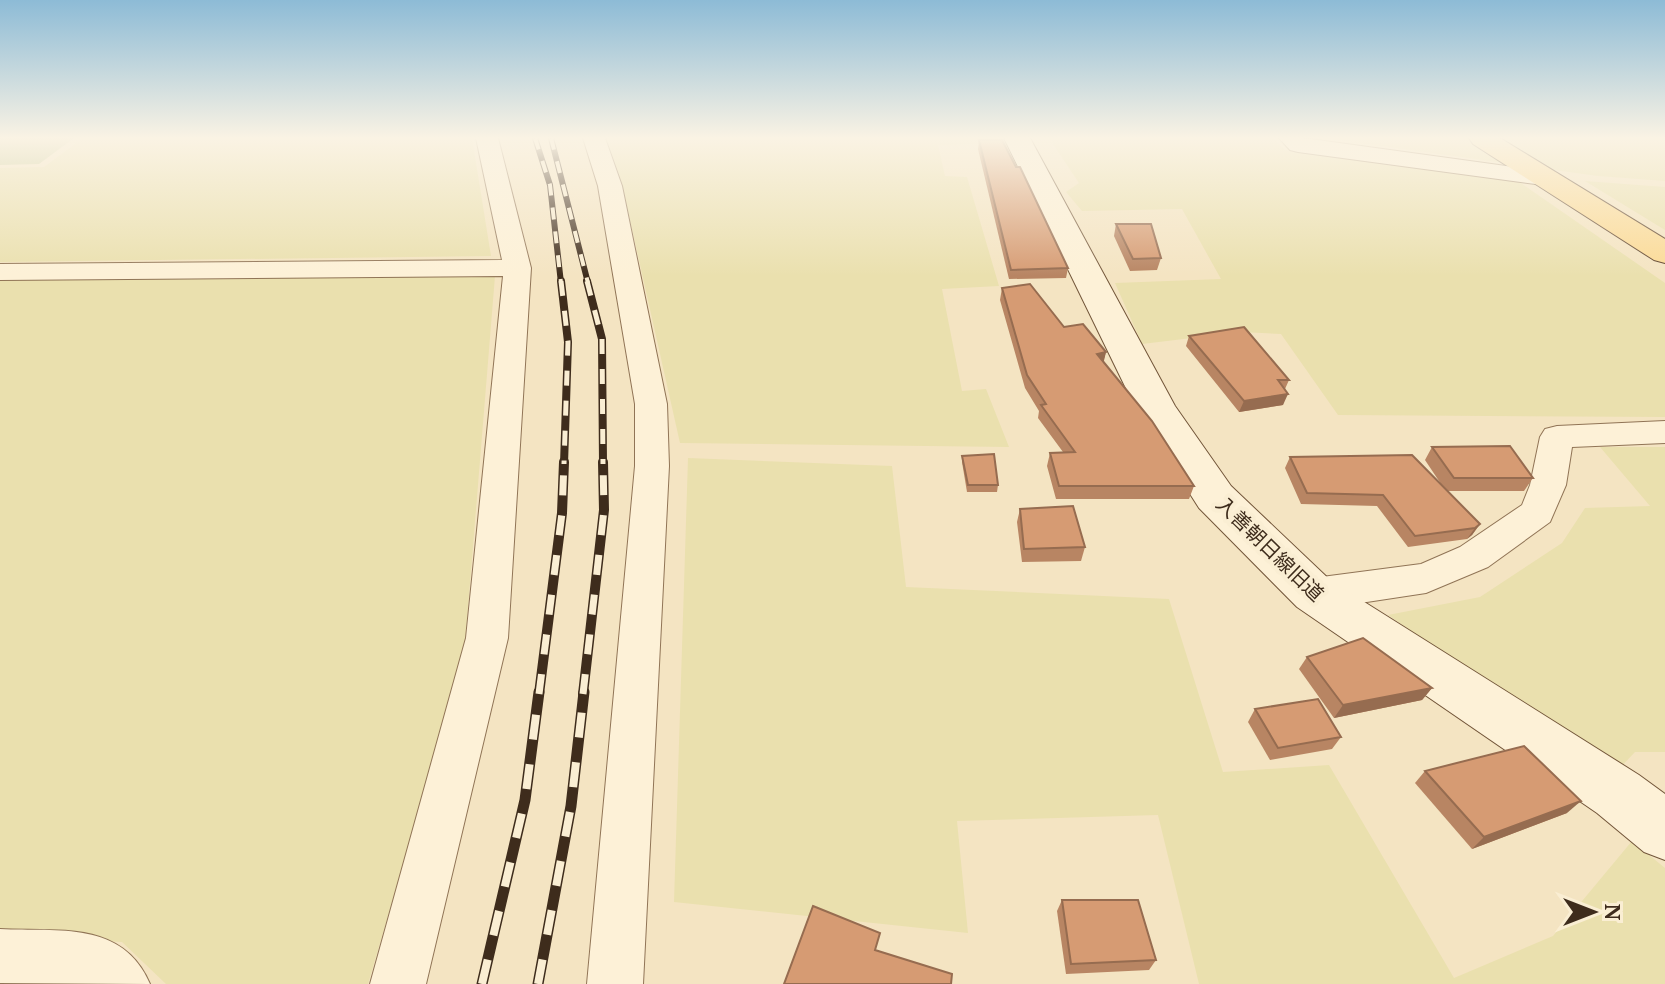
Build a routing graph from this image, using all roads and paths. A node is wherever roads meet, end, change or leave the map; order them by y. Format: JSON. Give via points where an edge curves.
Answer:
{"nodes":[{"id":1,"x":498,"y":184,"type":"edge"},
{"id":2,"x":609,"y":184,"type":"edge"},
{"id":3,"x":1041,"y":184,"type":"edge"},
{"id":4,"x":1558,"y":184,"type":"edge"},
{"id":5,"x":1665,"y":253,"type":"edge"},
{"id":6,"x":517,"y":268,"type":"junction"},
{"id":7,"x":0,"y":272,"type":"edge"},
{"id":8,"x":1665,"y":432,"type":"edge"},
{"id":9,"x":1314,"y":594,"type":"junction"},
{"id":10,"x":1665,"y":831,"type":"edge"},
{"id":11,"x":0,"y":956,"type":"edge"},
{"id":12,"x":122,"y":984,"type":"edge"},
{"id":13,"x":398,"y":984,"type":"edge"},
{"id":14,"x":615,"y":984,"type":"edge"}],
"edges":[{"from":1,"to":6,"type":"street"},
{"from":2,"to":14,"type":"street","via":[[651,404],[652,466]]},
{"from":3,"to":9,"type":"street","name":"入善朝日線旧道","via":[[1156,409],[1215,497]]},
{"from":4,"to":5,"type":"main road"},
{"from":6,"to":7,"type":"street"},
{"from":6,"to":13,"type":"street","via":[[487,638]]},
{"from":8,"to":9,"type":"street","via":[[1557,437],[1537,513],[1474,557],[1426,578]]},
{"from":9,"to":10,"type":"street","name":"入善朝日線旧道","via":[[1618,794]]},
{"from":11,"to":12,"type":"street","via":[[99,962]]}]}
